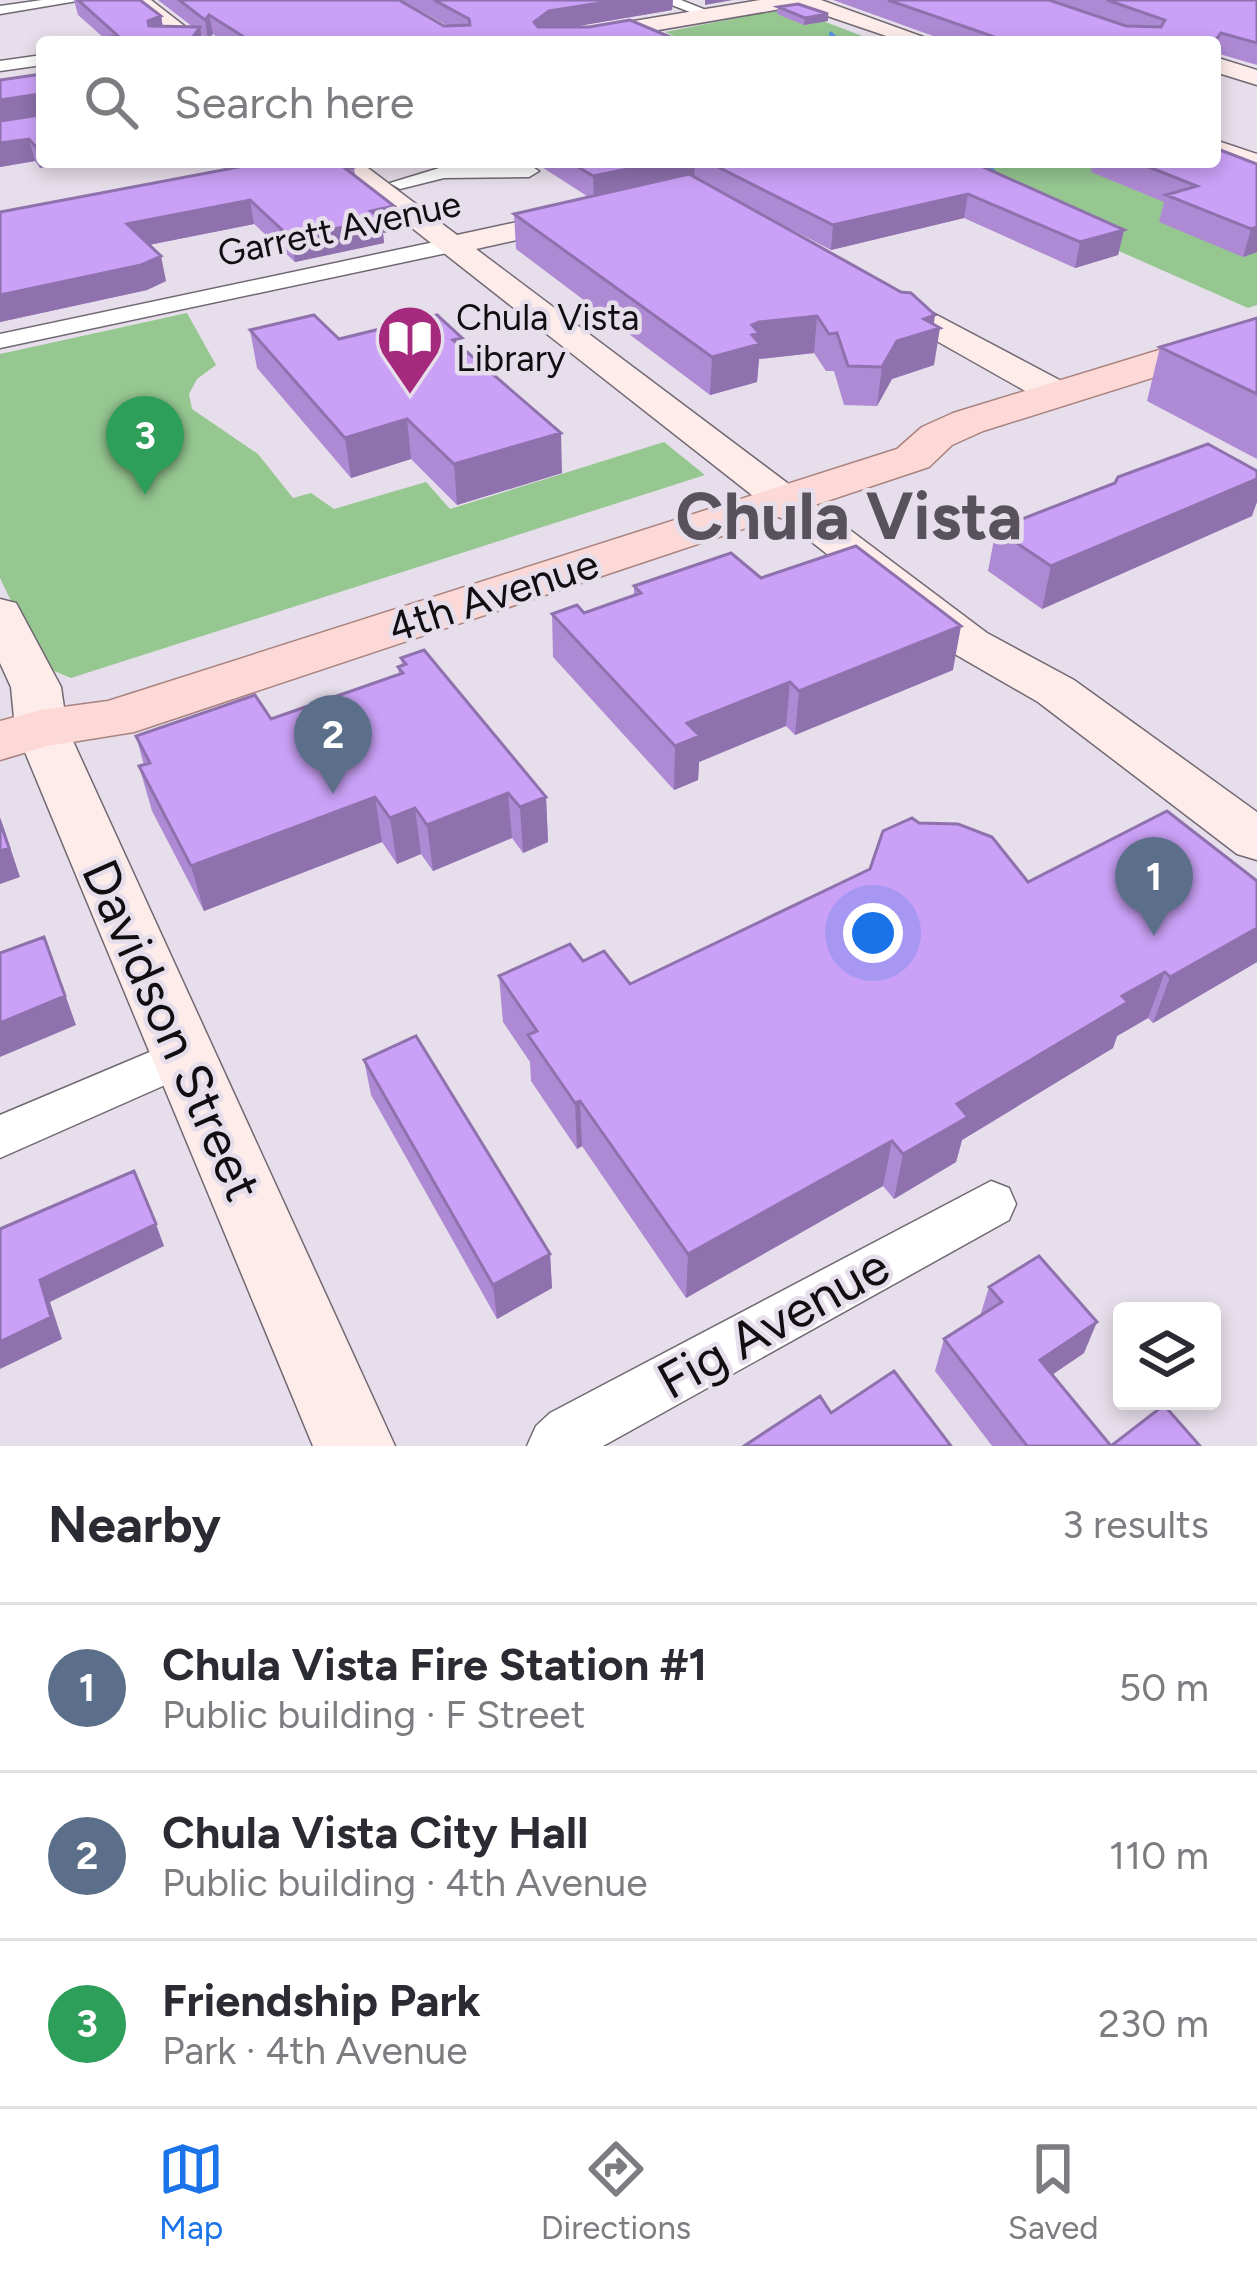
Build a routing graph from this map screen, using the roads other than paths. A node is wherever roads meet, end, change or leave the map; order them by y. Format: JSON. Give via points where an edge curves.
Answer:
{"nodes":[{"id":1,"x":76,"y":0,"type":"edge"},
{"id":2,"x":138,"y":0,"type":"edge"},
{"id":3,"x":666,"y":0,"type":"edge"},
{"id":4,"x":807,"y":1,"type":"edge"},
{"id":5,"x":0,"y":10,"type":"edge"},
{"id":6,"x":694,"y":14,"type":"junction"},
{"id":7,"x":861,"y":23,"type":"junction"},
{"id":8,"x":655,"y":33,"type":"edge"},
{"id":9,"x":186,"y":36,"type":"edge"},
{"id":10,"x":620,"y":36,"type":"edge"},
{"id":11,"x":878,"y":36,"type":"edge"},
{"id":12,"x":905,"y":36,"type":"edge"},
{"id":13,"x":36,"y":61,"type":"edge"},
{"id":14,"x":0,"y":66,"type":"edge"},
{"id":15,"x":1221,"y":68,"type":"edge"},
{"id":16,"x":1257,"y":78,"type":"edge"},
{"id":17,"x":1221,"y":152,"type":"edge"},
{"id":18,"x":1221,"y":165,"type":"edge"},
{"id":19,"x":339,"y":168,"type":"edge"},
{"id":20,"x":380,"y":168,"type":"edge"},
{"id":21,"x":458,"y":168,"type":"edge"},
{"id":22,"x":529,"y":170,"type":"dead end"},
{"id":23,"x":445,"y":172,"type":"junction"},
{"id":24,"x":1252,"y":172,"type":"edge"},
{"id":25,"x":400,"y":182,"type":"junction"},
{"id":26,"x":615,"y":209,"type":"edge"},
{"id":27,"x":465,"y":242,"type":"junction"},
{"id":28,"x":851,"y":280,"type":"edge"},
{"id":29,"x":1257,"y":332,"type":"edge"},
{"id":30,"x":0,"y":341,"type":"edge"},
{"id":31,"x":1056,"y":393,"type":"junction"},
{"id":32,"x":790,"y":484,"type":"junction"},
{"id":33,"x":0,"y":613,"type":"edge"},
{"id":34,"x":20,"y":735,"type":"edge"},
{"id":35,"x":1257,"y":840,"type":"edge"},
{"id":36,"x":183,"y":1057,"type":"junction"},
{"id":37,"x":0,"y":1136,"type":"edge"},
{"id":38,"x":991,"y":1204,"type":"dead end"},
{"id":39,"x":354,"y":1446,"type":"edge"},
{"id":40,"x":556,"y":1446,"type":"edge"}],
"edges":[{"from":1,"to":5,"type":"street"},
{"from":2,"to":9,"type":"main road"},
{"from":3,"to":6,"type":"street"},
{"from":4,"to":6,"type":"main road"},
{"from":4,"to":7,"type":"main road"},
{"from":4,"to":8,"type":"main road"},
{"from":6,"to":8,"type":"main road"},
{"from":7,"to":11,"type":"main road"},
{"from":7,"to":12,"type":"main road"},
{"from":8,"to":10,"type":"main road"},
{"from":13,"to":14,"type":"street"},
{"from":15,"to":16,"type":"main road"},
{"from":17,"to":24,"type":"main road"},
{"from":18,"to":24,"type":"main road"},
{"from":19,"to":27,"type":"main road"},
{"from":20,"to":25,"type":"main road"},
{"from":21,"to":23,"type":"street"},
{"from":22,"to":23,"type":"street"},
{"from":23,"to":25,"type":"street"},
{"from":25,"to":27,"type":"main road"},
{"from":26,"to":27,"type":"main road","name":"Garrett Avenue"},
{"from":27,"to":30,"type":"street","name":"Garrett Avenue"},
{"from":27,"to":32,"type":"main road"},
{"from":28,"to":31,"type":"main road"},
{"from":29,"to":31,"type":"main road","name":"4th Avenue"},
{"from":31,"to":32,"type":"main road","name":"4th Avenue","via":[[937,436],[884,440]]},
{"from":32,"to":34,"type":"main road","name":"4th Avenue","via":[[114,719]]},
{"from":32,"to":35,"type":"main road","via":[[970,643],[1056,691]]},
{"from":33,"to":34,"type":"main road","name":"Davidson Street","via":[[36,687]]},
{"from":34,"to":36,"type":"main road","name":"Davidson Street"},
{"from":36,"to":37,"type":"street"},
{"from":36,"to":39,"type":"main road","name":"Davidson Street"},
{"from":38,"to":40,"type":"street","name":"Fig Avenue"}]}
